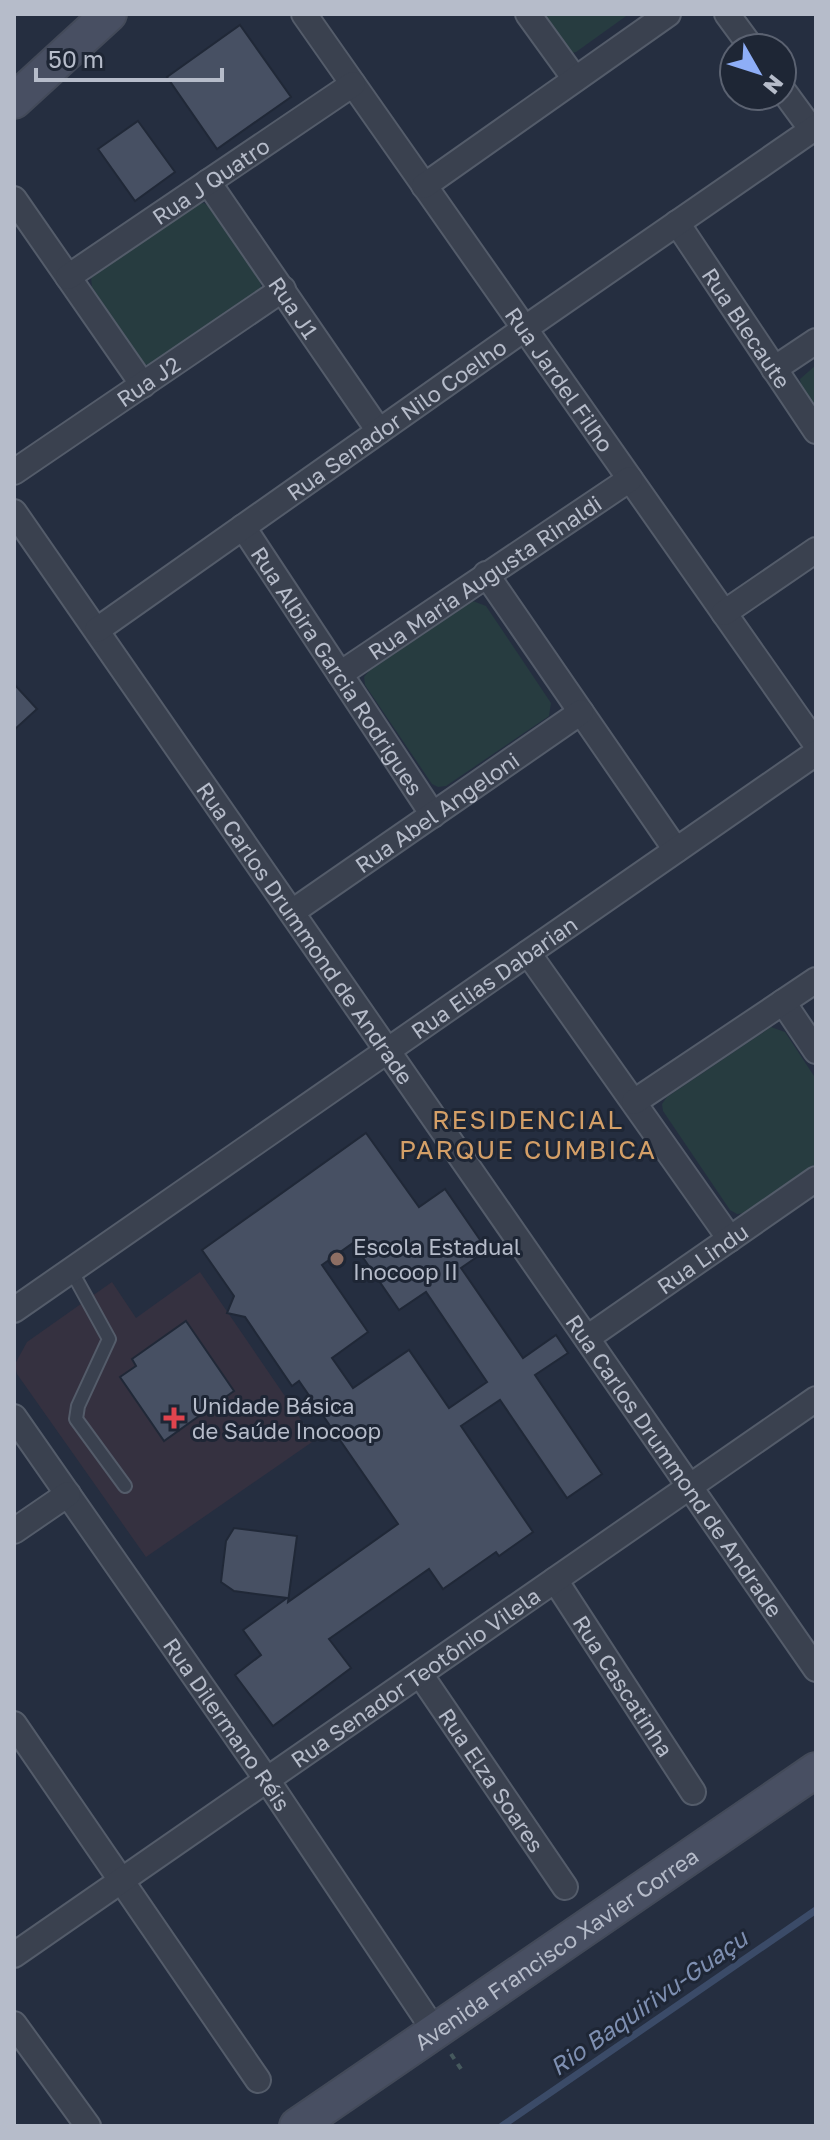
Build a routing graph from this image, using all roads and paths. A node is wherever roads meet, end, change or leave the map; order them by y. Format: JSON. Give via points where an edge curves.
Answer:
{"nodes":[{"id":1,"x":109,"y":14,"type":"edge"},
{"id":2,"x":304,"y":14,"type":"edge"},
{"id":3,"x":528,"y":14,"type":"edge"},
{"id":4,"x":668,"y":14,"type":"edge"},
{"id":5,"x":727,"y":14,"type":"edge"},
{"id":6,"x":740,"y":32,"type":"edge"},
{"id":7,"x":575,"y":79,"type":"junction"},
{"id":8,"x":353,"y":84,"type":"junction"},
{"id":9,"x":14,"y":101,"type":"edge"},
{"id":10,"x":798,"y":108,"type":"edge"},
{"id":11,"x":814,"y":128,"type":"edge"},
{"id":12,"x":208,"y":182,"type":"junction"},
{"id":13,"x":424,"y":186,"type":"junction"},
{"id":14,"x":14,"y":199,"type":"edge"},
{"id":15,"x":677,"y":223,"type":"junction"},
{"id":16,"x":68,"y":277,"type":"junction"},
{"id":17,"x":283,"y":289,"type":"junction"},
{"id":18,"x":524,"y":329,"type":"junction"},
{"id":19,"x":816,"y":341,"type":"edge"},
{"id":20,"x":774,"y":369,"type":"junction"},
{"id":21,"x":143,"y":385,"type":"junction"},
{"id":22,"x":379,"y":431,"type":"junction"},
{"id":23,"x":816,"y":431,"type":"edge"},
{"id":24,"x":14,"y":472,"type":"edge"},
{"id":25,"x":630,"y":479,"type":"junction"},
{"id":26,"x":14,"y":512,"type":"edge"},
{"id":27,"x":243,"y":527,"type":"junction"},
{"id":28,"x":816,"y":550,"type":"edge"},
{"id":29,"x":486,"y":574,"type":"junction"},
{"id":30,"x":724,"y":613,"type":"junction"},
{"id":31,"x":97,"y":630,"type":"junction"},
{"id":32,"x":340,"y":674,"type":"junction"},
{"id":33,"x":581,"y":712,"type":"junction"},
{"id":34,"x":816,"y":744,"type":"edge"},
{"id":35,"x":816,"y":753,"type":"edge"},
{"id":36,"x":433,"y":815,"type":"junction"},
{"id":37,"x":676,"y":850,"type":"junction"},
{"id":38,"x":292,"y":912,"type":"junction"},
{"id":39,"x":528,"y":953,"type":"junction"},
{"id":40,"x":816,"y":980,"type":"edge"},
{"id":41,"x":783,"y":1002,"type":"junction"},
{"id":42,"x":388,"y":1050,"type":"junction"},
{"id":43,"x":816,"y":1051,"type":"edge"},
{"id":44,"x":634,"y":1102,"type":"junction"},
{"id":45,"x":816,"y":1179,"type":"edge"},
{"id":46,"x":730,"y":1239,"type":"junction"},
{"id":47,"x":71,"y":1270,"type":"junction"},
{"id":48,"x":14,"y":1310,"type":"edge"},
{"id":49,"x":587,"y":1338,"type":"junction"},
{"id":50,"x":816,"y":1399,"type":"edge"},
{"id":51,"x":14,"y":1417,"type":"edge"},
{"id":52,"x":125,"y":1486,"type":"dead end"},
{"id":53,"x":689,"y":1487,"type":"junction"},
{"id":54,"x":68,"y":1494,"type":"junction"},
{"id":55,"x":14,"y":1531,"type":"edge"},
{"id":56,"x":555,"y":1580,"type":"junction"},
{"id":57,"x":816,"y":1669,"type":"edge"},
{"id":58,"x":420,"y":1674,"type":"junction"},
{"id":59,"x":15,"y":1729,"type":"edge"},
{"id":60,"x":816,"y":1770,"type":"edge"},
{"id":61,"x":267,"y":1780,"type":"junction"},
{"id":62,"x":693,"y":1792,"type":"dead end"},
{"id":63,"x":122,"y":1880,"type":"junction"},
{"id":64,"x":565,"y":1887,"type":"dead end"},
{"id":65,"x":14,"y":1955,"type":"edge"},
{"id":66,"x":14,"y":2024,"type":"edge"},
{"id":67,"x":436,"y":2033,"type":"junction"},
{"id":68,"x":258,"y":2080,"type":"dead end"},
{"id":69,"x":88,"y":2126,"type":"edge"},
{"id":70,"x":297,"y":2126,"type":"edge"}],
"edges":[{"from":1,"to":9,"type":"street"},
{"from":2,"to":8,"type":"street","name":"Rua Jardel Filho"},
{"from":3,"to":7,"type":"street"},
{"from":4,"to":7,"type":"street"},
{"from":5,"to":6,"type":"street"},
{"from":7,"to":13,"type":"street"},
{"from":8,"to":12,"type":"street","name":"Rua J Quatro"},
{"from":8,"to":13,"type":"street","name":"Rua Jardel Filho"},
{"from":10,"to":11,"type":"street"},
{"from":11,"to":15,"type":"street","name":"Rua Senador Nilo Coelho"},
{"from":12,"to":16,"type":"street","name":"Rua J Quatro"},
{"from":12,"to":17,"type":"street","name":"Rua J1"},
{"from":13,"to":18,"type":"street","name":"Rua Jardel Filho"},
{"from":14,"to":16,"type":"street"},
{"from":15,"to":18,"type":"street","name":"Rua Senador Nilo Coelho"},
{"from":15,"to":20,"type":"street","name":"Rua Blecaute"},
{"from":16,"to":21,"type":"street"},
{"from":17,"to":21,"type":"street","name":"Rua J2"},
{"from":17,"to":22,"type":"street","name":"Rua J1"},
{"from":18,"to":22,"type":"street","name":"Rua Senador Nilo Coelho"},
{"from":18,"to":25,"type":"street","name":"Rua Jardel Filho"},
{"from":19,"to":20,"type":"street"},
{"from":20,"to":23,"type":"street","name":"Rua Blecaute"},
{"from":21,"to":24,"type":"street","name":"Rua J2"},
{"from":22,"to":27,"type":"street","name":"Rua Senador Nilo Coelho"},
{"from":25,"to":29,"type":"street","name":"Rua Maria Augusta Rinaldi"},
{"from":25,"to":30,"type":"street","name":"Rua Jardel Filho"},
{"from":26,"to":31,"type":"street","name":"Rua Carlos Drummond de Andrade"},
{"from":27,"to":31,"type":"street","name":"Rua Senador Nilo Coelho"},
{"from":27,"to":32,"type":"street","name":"Rua Albira Garcia Rodrigues"},
{"from":28,"to":30,"type":"street"},
{"from":29,"to":32,"type":"street","name":"Rua Maria Augusta Rinaldi"},
{"from":29,"to":33,"type":"street"},
{"from":30,"to":34,"type":"street","name":"Rua Jardel Filho"},
{"from":31,"to":38,"type":"street","name":"Rua Carlos Drummond de Andrade"},
{"from":32,"to":36,"type":"street","name":"Rua Albira Garcia Rodrigues"},
{"from":33,"to":36,"type":"street","name":"Rua Abel Angeloni"},
{"from":33,"to":37,"type":"street"},
{"from":35,"to":37,"type":"street","name":"Rua Elias Dabarian"},
{"from":36,"to":38,"type":"street","name":"Rua Abel Angeloni"},
{"from":37,"to":39,"type":"street","name":"Rua Elias Dabarian"},
{"from":38,"to":42,"type":"street","name":"Rua Carlos Drummond de Andrade"},
{"from":39,"to":42,"type":"street","name":"Rua Elias Dabarian"},
{"from":39,"to":44,"type":"street"},
{"from":40,"to":41,"type":"street"},
{"from":41,"to":43,"type":"street"},
{"from":41,"to":44,"type":"street"},
{"from":42,"to":47,"type":"street","name":"Rua Elias Dabarian"},
{"from":42,"to":49,"type":"street","name":"Rua Carlos Drummond de Andrade"},
{"from":44,"to":46,"type":"street"},
{"from":45,"to":46,"type":"street","name":"Rua Lindu"},
{"from":46,"to":49,"type":"street","name":"Rua Lindu"},
{"from":47,"to":48,"type":"street","name":"Rua Elias Dabarian"},
{"from":47,"to":52,"type":"lane","via":[[109,1339],[76,1419]]},
{"from":49,"to":53,"type":"street","name":"Rua Carlos Drummond de Andrade"},
{"from":50,"to":53,"type":"street","name":"Rua Senador Teotônio Vilela"},
{"from":51,"to":54,"type":"street","name":"Rua Dilermano Réis"},
{"from":53,"to":56,"type":"street","name":"Rua Senador Teotônio Vilela"},
{"from":53,"to":57,"type":"street","name":"Rua Carlos Drummond de Andrade"},
{"from":54,"to":55,"type":"street"},
{"from":54,"to":61,"type":"street","name":"Rua Dilermano Réis"},
{"from":56,"to":58,"type":"street","name":"Rua Senador Teotônio Vilela"},
{"from":56,"to":62,"type":"street","name":"Rua Cascatinha"},
{"from":58,"to":61,"type":"street","name":"Rua Senador Teotônio Vilela"},
{"from":58,"to":64,"type":"street","name":"Rua Elza Soares"},
{"from":59,"to":63,"type":"street"},
{"from":60,"to":67,"type":"street","name":"Avenida Francisco Xavier Correa"},
{"from":61,"to":63,"type":"street","name":"Rua Senador Teotônio Vilela"},
{"from":61,"to":67,"type":"street","name":"Rua Dilermano Réis"},
{"from":63,"to":65,"type":"street","name":"Rua Senador Teotônio Vilela"},
{"from":63,"to":68,"type":"street"},
{"from":66,"to":69,"type":"street"},
{"from":67,"to":70,"type":"street","name":"Avenida Francisco Xavier Correa"}]}
